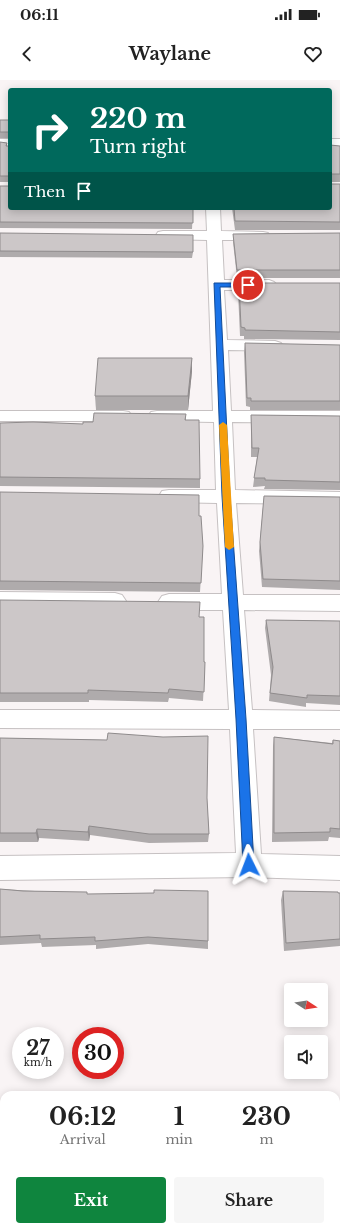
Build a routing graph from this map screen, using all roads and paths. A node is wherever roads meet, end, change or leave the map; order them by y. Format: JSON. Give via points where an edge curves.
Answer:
{"nodes":[{"id":1,"x":213,"y":210,"type":"edge"},
{"id":2,"x":151,"y":235,"type":"edge"},
{"id":3,"x":214,"y":236,"type":"junction"},
{"id":4,"x":277,"y":236,"type":"edge"},
{"id":5,"x":217,"y":285,"type":"junction"},
{"id":6,"x":286,"y":285,"type":"edge"},
{"id":7,"x":219,"y":345,"type":"junction"},
{"id":8,"x":287,"y":346,"type":"edge"},
{"id":9,"x":0,"y":416,"type":"edge"},
{"id":10,"x":222,"y":416,"type":"junction"},
{"id":11,"x":340,"y":417,"type":"edge"},
{"id":12,"x":148,"y":496,"type":"edge"},
{"id":13,"x":226,"y":496,"type":"junction"},
{"id":14,"x":340,"y":498,"type":"edge"},
{"id":15,"x":0,"y":600,"type":"edge"},
{"id":16,"x":233,"y":602,"type":"junction"},
{"id":17,"x":340,"y":603,"type":"edge"},
{"id":18,"x":0,"y":719,"type":"edge"},
{"id":19,"x":241,"y":719,"type":"junction"},
{"id":20,"x":340,"y":720,"type":"edge"},
{"id":21,"x":249,"y":865,"type":"junction"},
{"id":22,"x":0,"y":868,"type":"edge"},
{"id":23,"x":340,"y":868,"type":"edge"}],
"edges":[{"from":1,"to":3,"type":"street"},
{"from":2,"to":3,"type":"street"},
{"from":3,"to":4,"type":"street"},
{"from":3,"to":5,"type":"street"},
{"from":5,"to":6,"type":"street"},
{"from":5,"to":7,"type":"street"},
{"from":7,"to":8,"type":"street"},
{"from":7,"to":10,"type":"street"},
{"from":9,"to":10,"type":"street"},
{"from":10,"to":11,"type":"street"},
{"from":10,"to":13,"type":"street"},
{"from":12,"to":13,"type":"street"},
{"from":13,"to":14,"type":"street"},
{"from":13,"to":16,"type":"street"},
{"from":15,"to":16,"type":"street"},
{"from":16,"to":17,"type":"street"},
{"from":16,"to":19,"type":"street"},
{"from":18,"to":19,"type":"street"},
{"from":19,"to":20,"type":"street"},
{"from":19,"to":21,"type":"street"},
{"from":21,"to":22,"type":"street"},
{"from":21,"to":23,"type":"street"}]}
